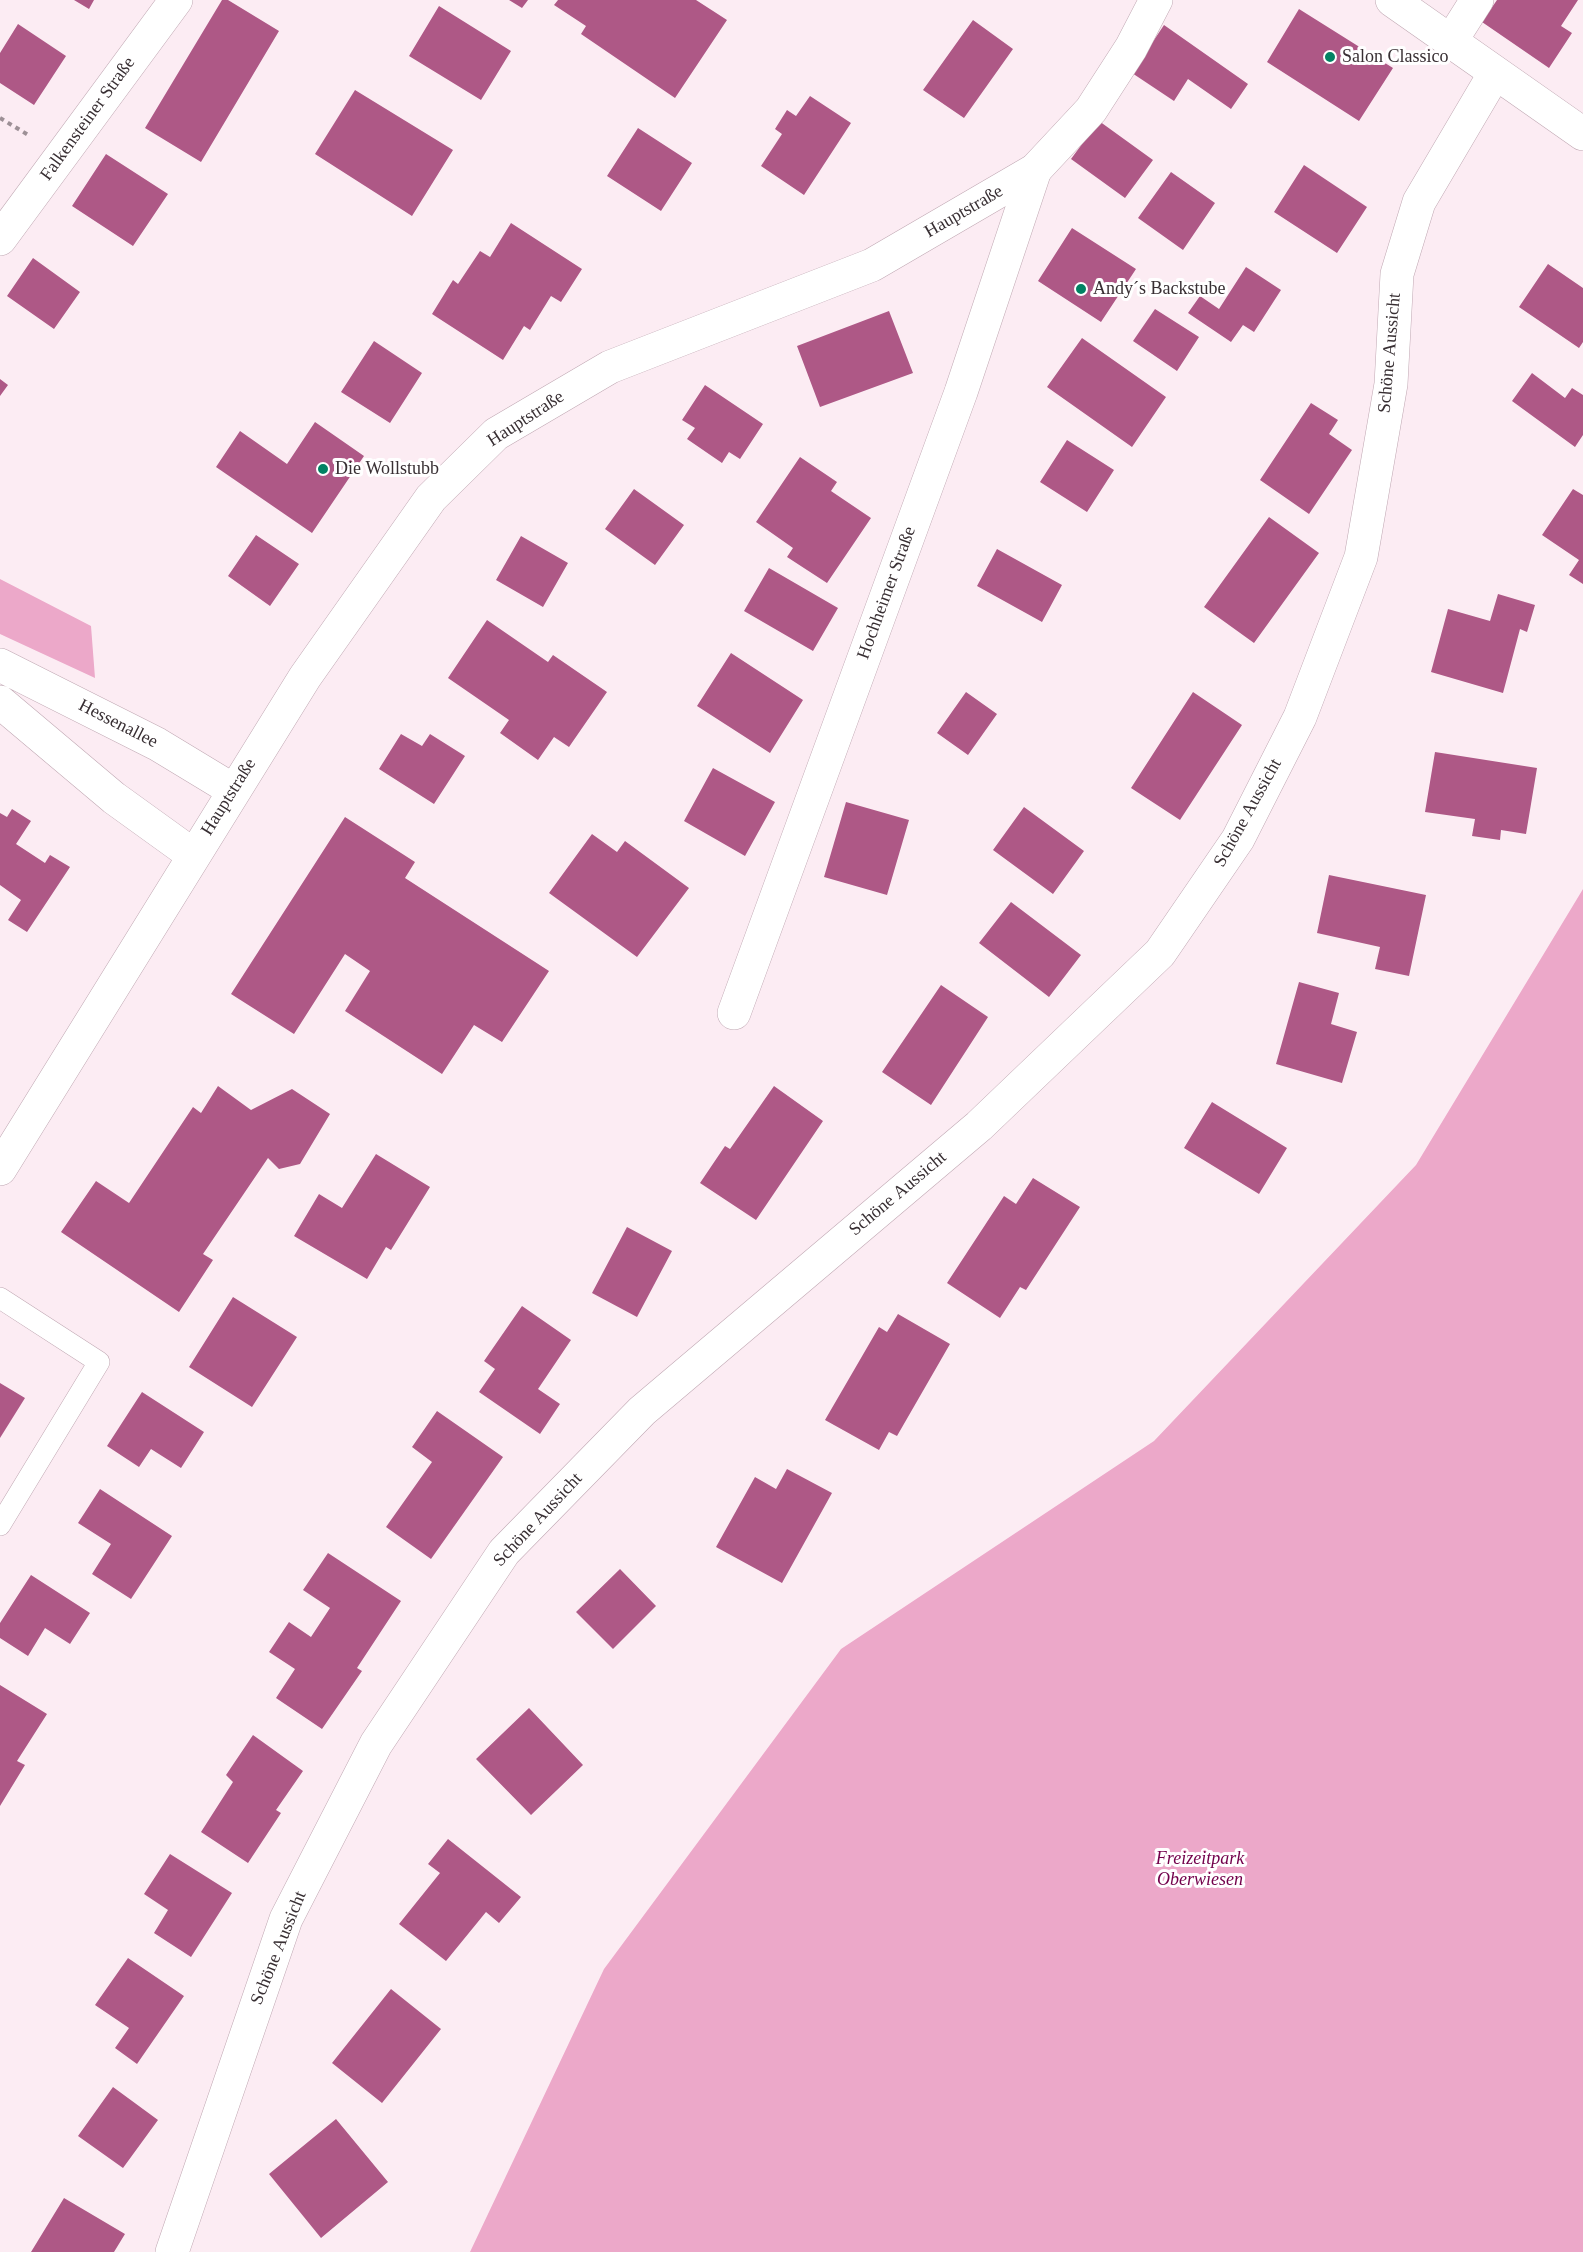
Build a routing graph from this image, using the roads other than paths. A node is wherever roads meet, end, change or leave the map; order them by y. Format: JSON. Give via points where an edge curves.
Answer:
{"nodes":[{"id":1,"x":176,"y":0,"type":"edge"},
{"id":2,"x":1156,"y":0,"type":"edge"},
{"id":3,"x":1392,"y":0,"type":"edge"},
{"id":4,"x":1477,"y":0,"type":"edge"},
{"id":5,"x":1451,"y":41,"type":"junction"},
{"id":6,"x":1495,"y":73,"type":"junction"},
{"id":7,"x":1583,"y":134,"type":"edge"},
{"id":8,"x":1035,"y":170,"type":"junction"},
{"id":9,"x":0,"y":238,"type":"edge"},
{"id":10,"x":0,"y":665,"type":"edge"},
{"id":11,"x":0,"y":702,"type":"edge"},
{"id":12,"x":233,"y":790,"type":"junction"},
{"id":13,"x":193,"y":855,"type":"junction"},
{"id":14,"x":734,"y":1013,"type":"dead end"},
{"id":15,"x":0,"y":1169,"type":"edge"},
{"id":16,"x":0,"y":1298,"type":"edge"},
{"id":17,"x":0,"y":1525,"type":"edge"},
{"id":18,"x":172,"y":2252,"type":"edge"}],
"edges":[{"from":1,"to":9,"type":"street","name":"Falkensteiner Straße"},
{"from":2,"to":8,"type":"street","name":"Hauptstraße","via":[[1091,110]]},
{"from":3,"to":5,"type":"street"},
{"from":4,"to":5,"type":"street"},
{"from":5,"to":6,"type":"street"},
{"from":6,"to":7,"type":"street"},
{"from":6,"to":18,"type":"street","name":"Schöne Aussicht","via":[[1419,202],[1397,274],[1391,384],[1361,556],[1300,717],[1238,839],[1160,953],[979,1126],[642,1411],[504,1552],[376,1744],[286,1919]]},
{"from":8,"to":12,"type":"street","name":"Hauptstraße","via":[[872,265],[610,367],[496,434],[431,498],[305,677]]},
{"from":8,"to":14,"type":"street","name":"Hochheimer Straße","via":[[961,392]]},
{"from":10,"to":12,"type":"street","name":"Hessenallee","via":[[157,744]]},
{"from":11,"to":13,"type":"street","via":[[114,798]]},
{"from":12,"to":13,"type":"street","name":"Hauptstraße"},
{"from":13,"to":15,"type":"street","name":"Hauptstraße"},
{"from":16,"to":17,"type":"lane","via":[[99,1362]]}]}
